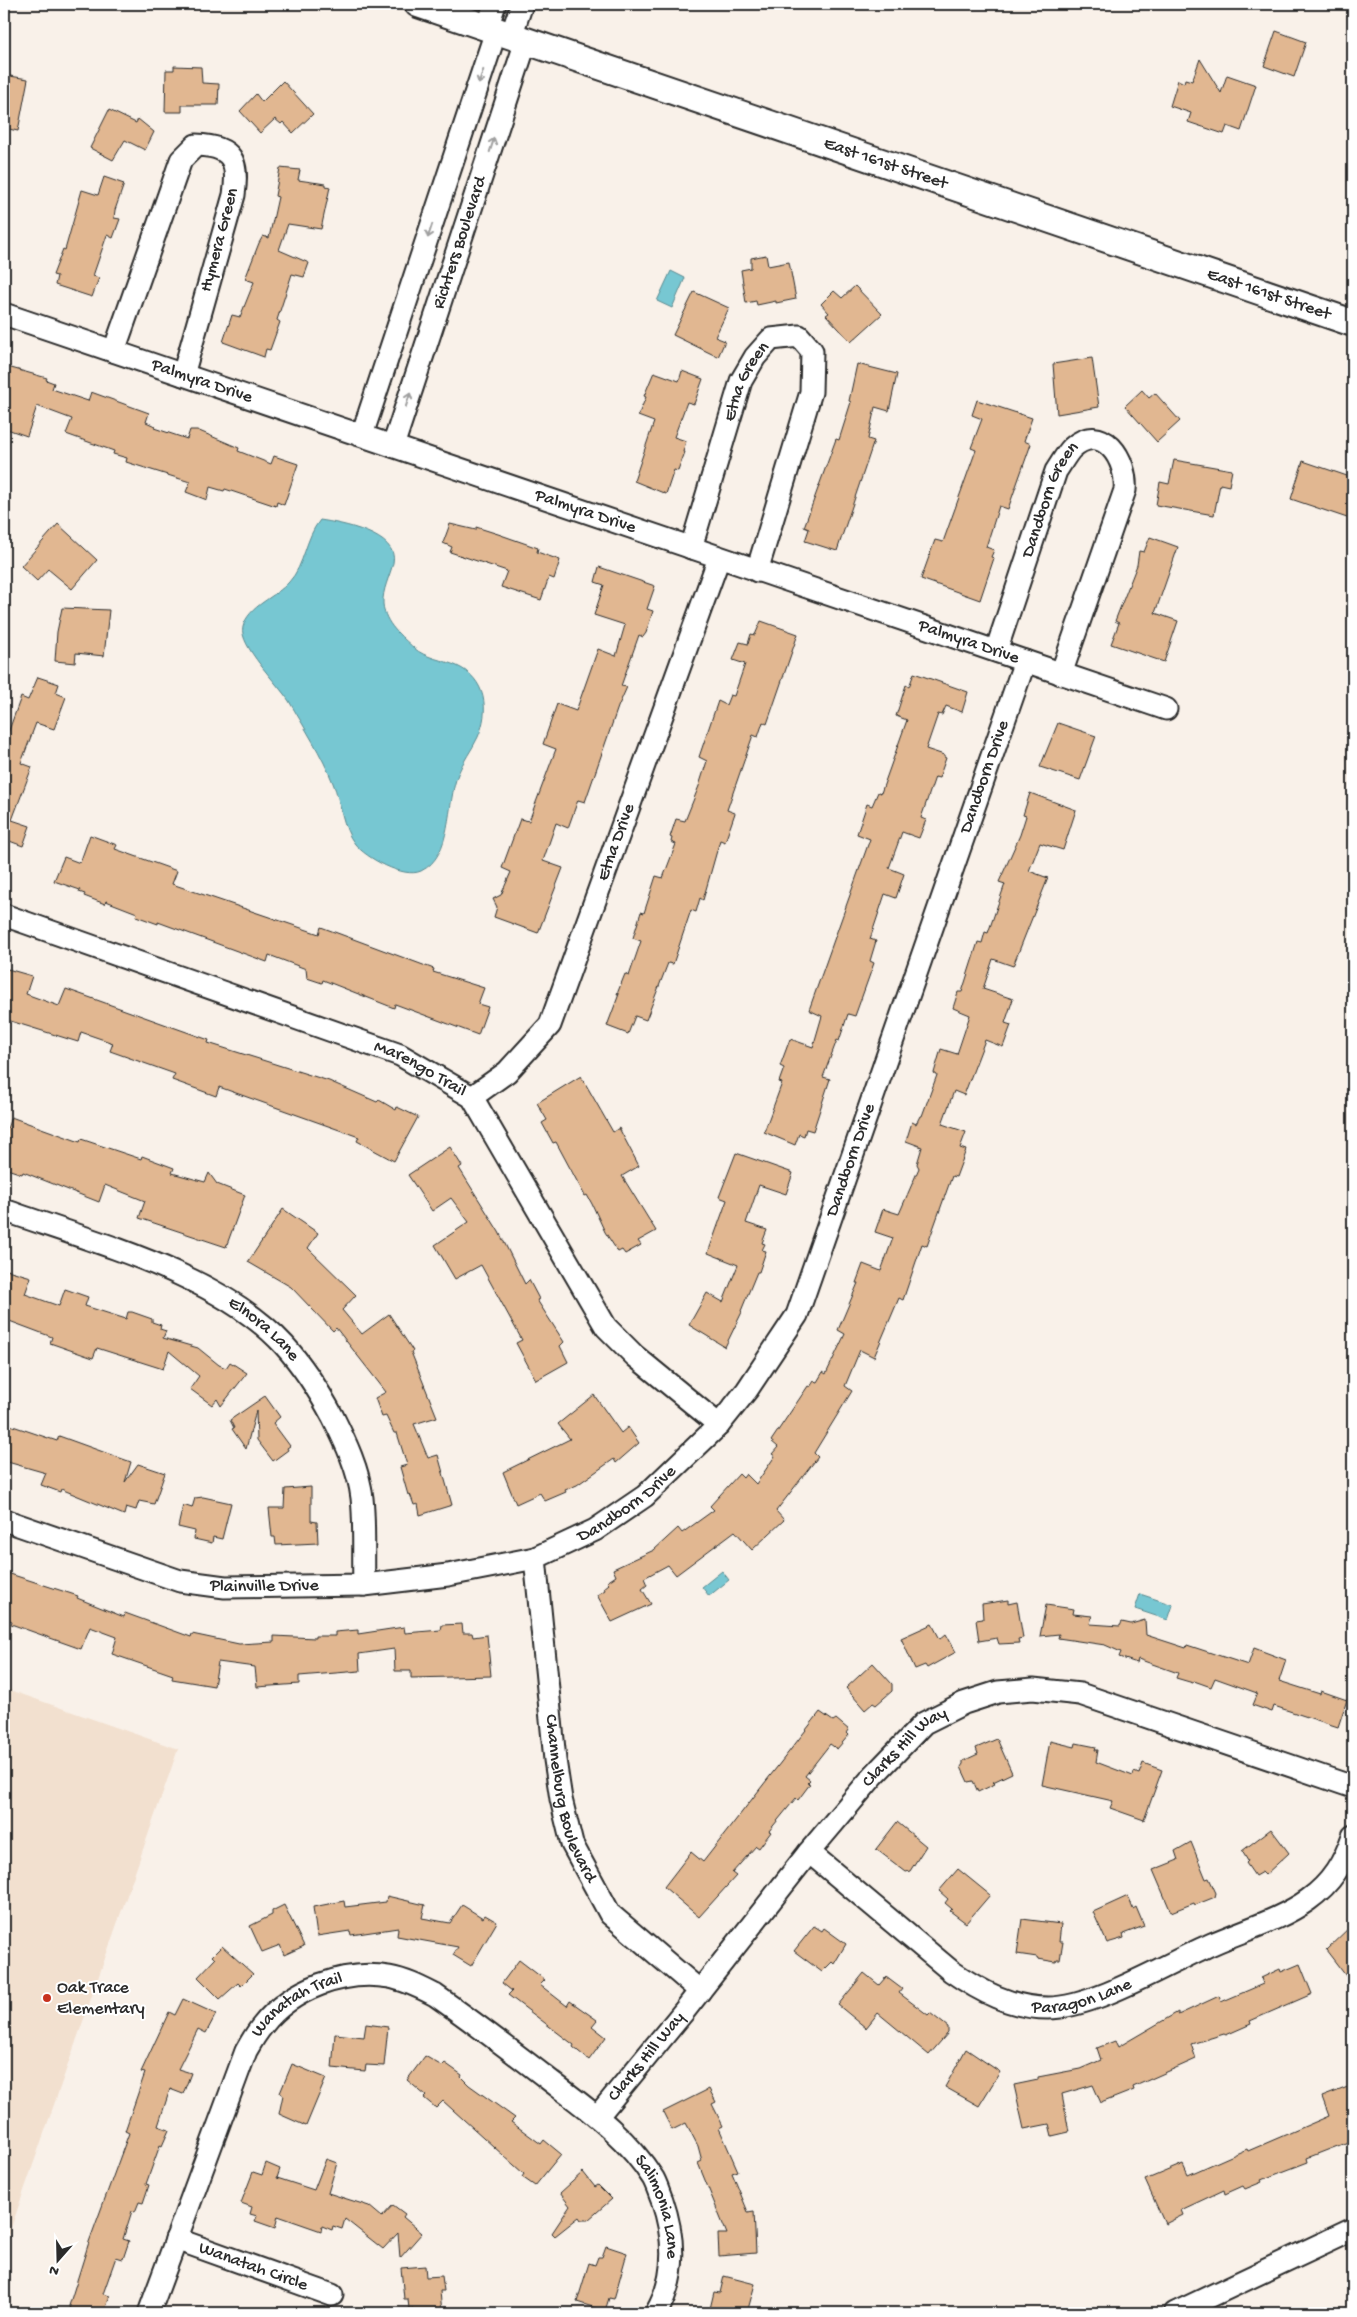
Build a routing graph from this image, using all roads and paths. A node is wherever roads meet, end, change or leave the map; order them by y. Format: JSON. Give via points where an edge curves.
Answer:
{"nodes":[{"id":1,"x":418,"y":4,"type":"edge"},
{"id":2,"x":495,"y":4,"type":"edge"},
{"id":3,"x":522,"y":4,"type":"edge"},
{"id":4,"x":505,"y":34,"type":"junction"},
{"id":5,"x":4,"y":314,"type":"edge"},
{"id":6,"x":1353,"y":323,"type":"edge"},
{"id":7,"x":114,"y":351,"type":"junction"},
{"id":8,"x":183,"y":375,"type":"junction"},
{"id":9,"x":362,"y":435,"type":"junction"},
{"id":10,"x":393,"y":446,"type":"junction"},
{"id":11,"x":691,"y":548,"type":"junction"},
{"id":12,"x":719,"y":558,"type":"junction"},
{"id":13,"x":757,"y":570,"type":"junction"},
{"id":14,"x":996,"y":651,"type":"junction"},
{"id":15,"x":1025,"y":661,"type":"junction"},
{"id":16,"x":1061,"y":674,"type":"junction"},
{"id":17,"x":1166,"y":709,"type":"dead end"},
{"id":18,"x":4,"y":915,"type":"edge"},
{"id":19,"x":472,"y":1097,"type":"junction"},
{"id":20,"x":4,"y":1210,"type":"edge"},
{"id":21,"x":719,"y":1425,"type":"junction"},
{"id":22,"x":4,"y":1520,"type":"edge"},
{"id":23,"x":535,"y":1558,"type":"junction"},
{"id":24,"x":364,"y":1585,"type":"junction"},
{"id":25,"x":1353,"y":1787,"type":"edge"},
{"id":26,"x":1353,"y":1836,"type":"edge"},
{"id":27,"x":809,"y":1852,"type":"junction"},
{"id":28,"x":700,"y":1991,"type":"junction"},
{"id":29,"x":597,"y":2117,"type":"junction"},
{"id":30,"x":1353,"y":2229,"type":"edge"},
{"id":31,"x":176,"y":2239,"type":"junction"},
{"id":32,"x":332,"y":2295,"type":"dead end"},
{"id":33,"x":149,"y":2313,"type":"edge"},
{"id":34,"x":656,"y":2313,"type":"edge"},
{"id":35,"x":1175,"y":2313,"type":"edge"}],
"edges":[{"from":1,"to":4,"type":"street","name":"East 161st Street"},
{"from":2,"to":4,"type":"street"},
{"from":3,"to":4,"type":"street"},
{"from":4,"to":6,"type":"street","name":"East 161st Street"},
{"from":4,"to":9,"type":"street","name":"Richters Boulevard","one_way":true},
{"from":10,"to":4,"type":"street","name":"Richters Boulevard","one_way":true},
{"from":5,"to":7,"type":"street","name":"Palmyra Drive"},
{"from":7,"to":8,"type":"street","name":"Palmyra Drive"},
{"from":7,"to":8,"type":"street","name":"Hymera Green","via":[[181,160],[196,145],[210,145],[228,153],[234,159],[238,173]]},
{"from":8,"to":9,"type":"street","name":"Palmyra Drive"},
{"from":9,"to":10,"type":"street","name":"Palmyra Drive"},
{"from":10,"to":11,"type":"street","name":"Palmyra Drive"},
{"from":11,"to":12,"type":"street","name":"Palmyra Drive"},
{"from":11,"to":13,"type":"street","name":"Etna Green","via":[[741,381],[755,357],[771,339],[798,336],[812,351],[812,392]]},
{"from":12,"to":13,"type":"street","name":"Palmyra Drive"},
{"from":12,"to":19,"type":"street","name":"Etna Drive","via":[[550,1025],[507,1072]]},
{"from":13,"to":14,"type":"street","name":"Palmyra Drive"},
{"from":14,"to":15,"type":"street","name":"Palmyra Drive"},
{"from":14,"to":16,"type":"street","name":"Dandborn Green","via":[[1056,471],[1072,447],[1090,439],[1105,442],[1119,454],[1126,477],[1124,490]]},
{"from":15,"to":16,"type":"street","name":"Palmyra Drive"},
{"from":15,"to":21,"type":"street","name":"Dandborn Drive","via":[[796,1315],[748,1390]]},
{"from":16,"to":17,"type":"street","name":"Palmyra Drive"},
{"from":18,"to":19,"type":"street","name":"Marengo Trail","via":[[400,1055]]},
{"from":19,"to":21,"type":"street","name":"Marengo Trail","via":[[606,1327],[635,1356]]},
{"from":20,"to":24,"type":"street","name":"Elnora Lane","via":[[144,1260],[219,1294],[284,1344],[316,1384],[348,1446],[362,1497]]},
{"from":21,"to":23,"type":"street","name":"Dandborn Drive","via":[[645,1496],[595,1530]]},
{"from":22,"to":24,"type":"street","name":"Plainville Drive","via":[[180,1581],[225,1587]]},
{"from":23,"to":24,"type":"street","name":"Plainville Drive","via":[[448,1575]]},
{"from":23,"to":28,"type":"street","name":"Channelburg Boulevard","via":[[555,1760],[572,1844],[610,1914]]},
{"from":25,"to":27,"type":"street","name":"Clarks Hill Way","via":[[1080,1694],[1033,1689],[998,1692],[964,1703],[924,1723],[874,1775]]},
{"from":26,"to":27,"type":"street","name":"Paragon Lane","via":[[1336,1874],[1309,1899],[1286,1913],[1097,1998],[1047,2008],[1005,2001],[971,1985]]},
{"from":27,"to":28,"type":"street","name":"Clarks Hill Way"},
{"from":28,"to":29,"type":"street","name":"Clarks Hill Way"},
{"from":29,"to":31,"type":"street","name":"Wanatah Trail","via":[[436,1995],[390,1977],[340,1979],[312,1988],[287,2002],[263,2024],[246,2051]]},
{"from":29,"to":34,"type":"street","name":"Salimonia Lane","via":[[636,2154],[655,2180],[667,2214],[673,2260],[668,2284]]},
{"from":30,"to":35,"type":"street"},
{"from":31,"to":32,"type":"street","name":"Wanatah Circle"},
{"from":31,"to":33,"type":"street","name":"Wanatah Trail"}]}
